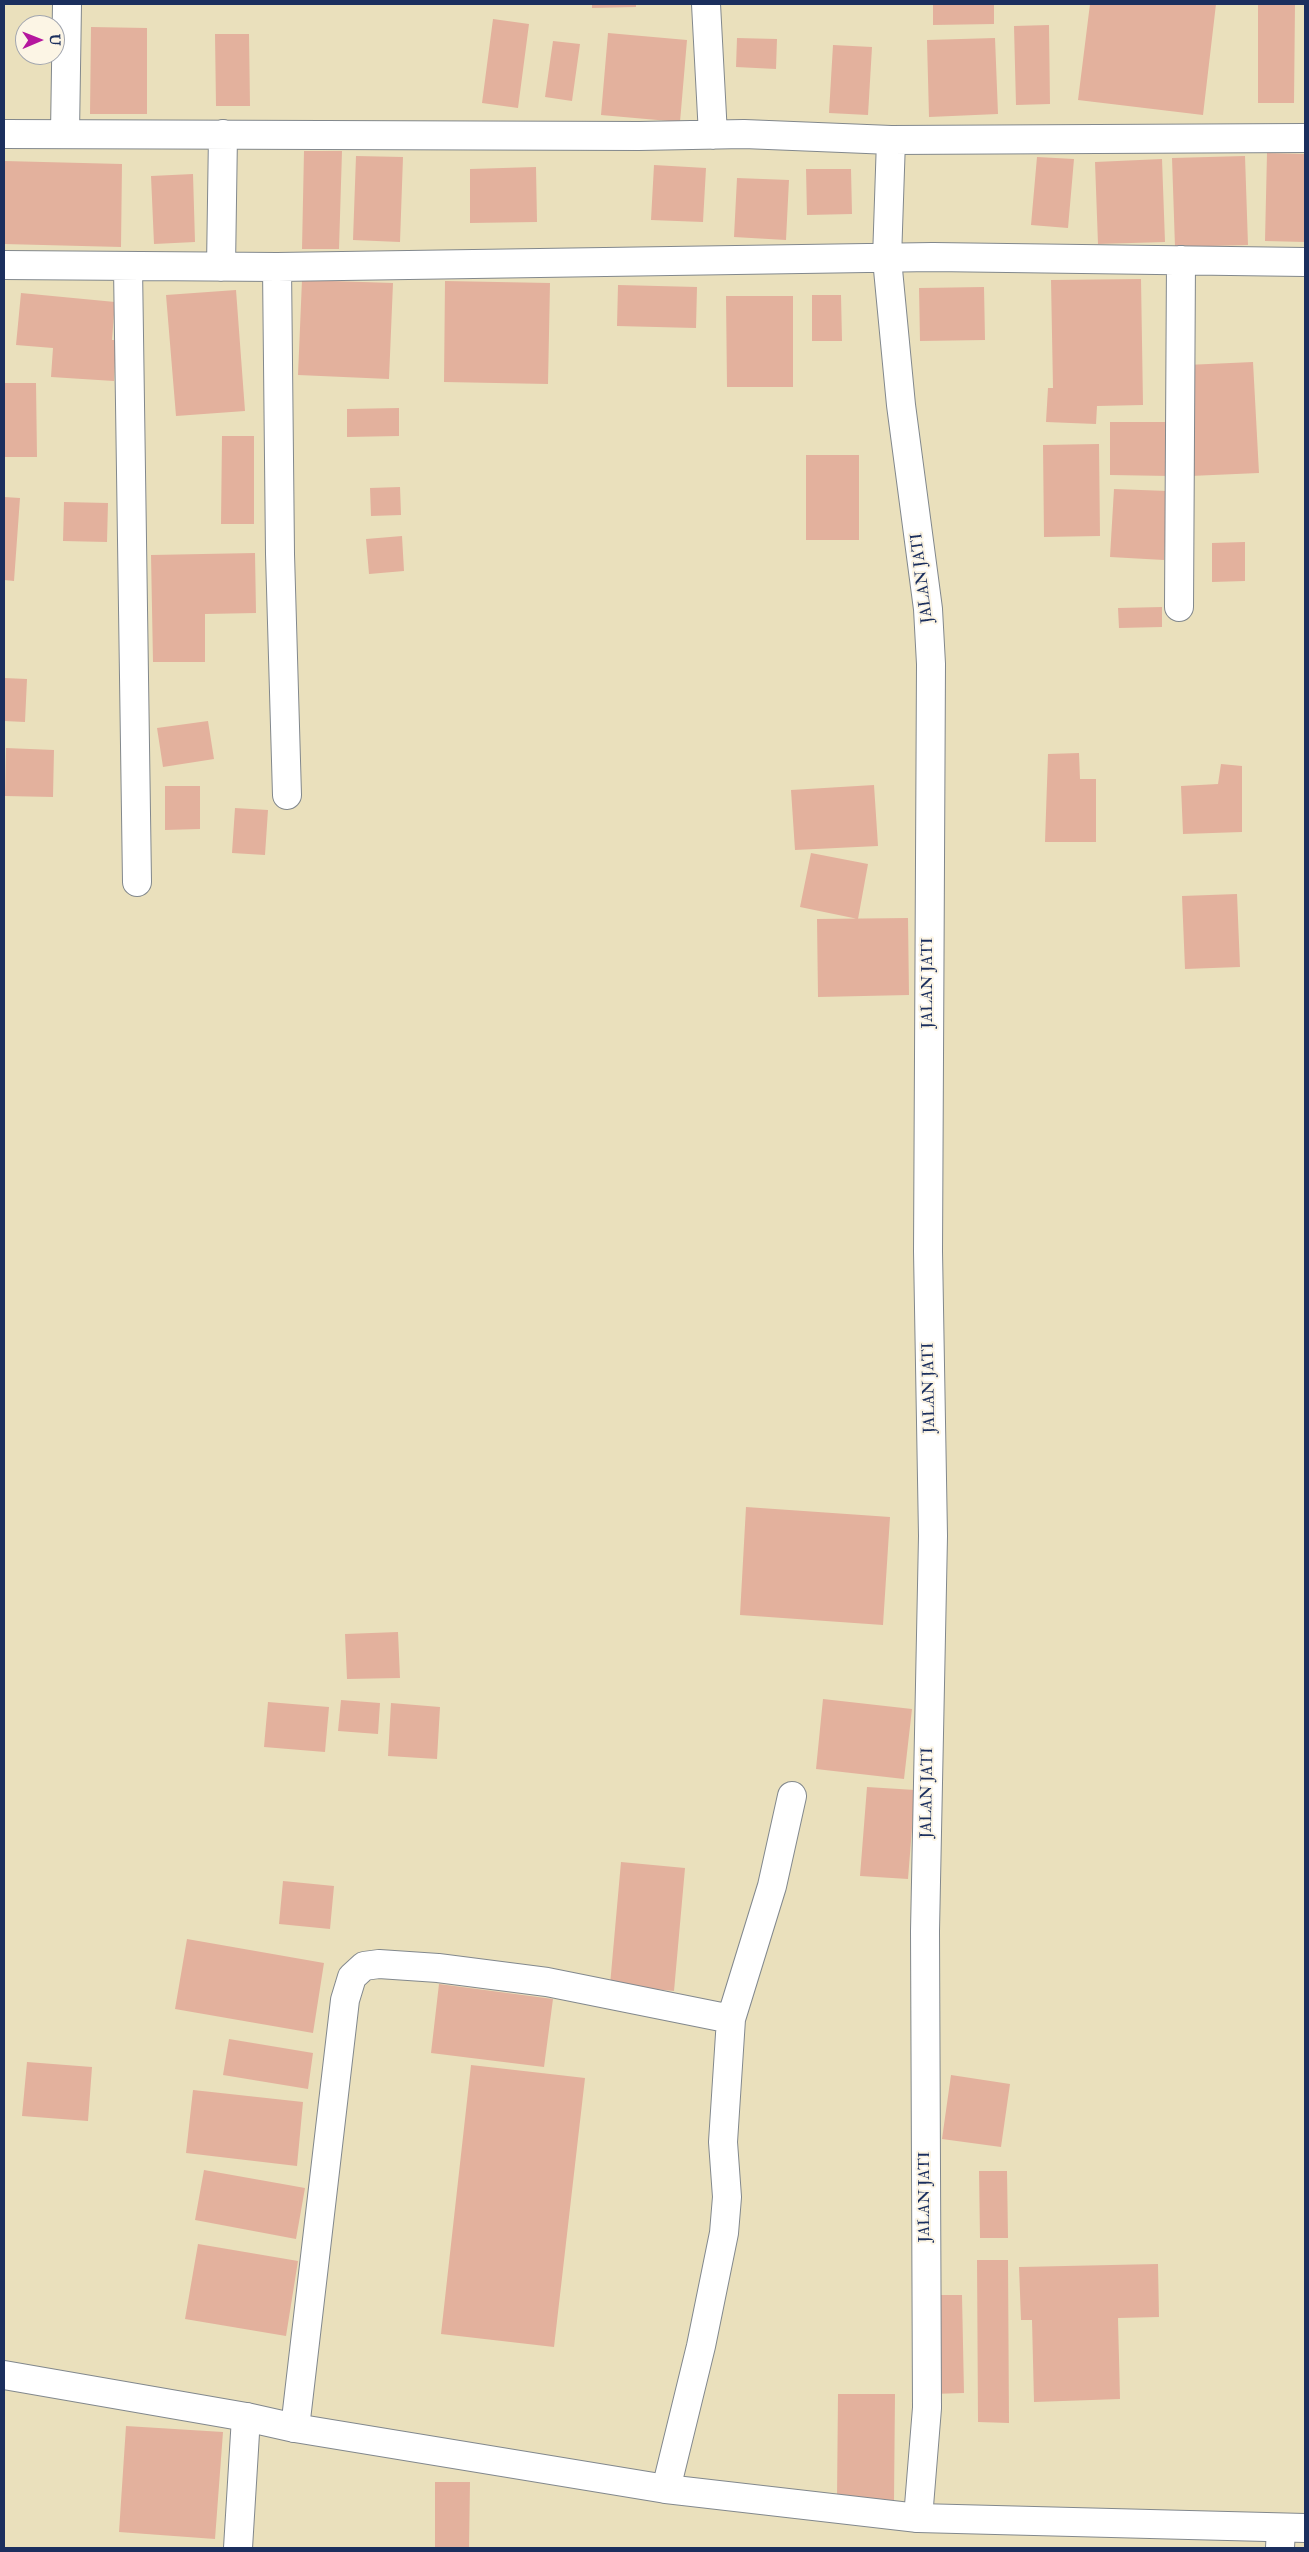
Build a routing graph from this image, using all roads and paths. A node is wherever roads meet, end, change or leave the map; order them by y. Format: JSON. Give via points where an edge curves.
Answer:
{"nodes":[{"id":1,"x":67,"y":4,"type":"edge"},
{"id":2,"x":706,"y":4,"type":"edge"},
{"id":3,"x":65,"y":133,"type":"junction"},
{"id":4,"x":4,"y":134,"type":"edge"},
{"id":5,"x":224,"y":134,"type":"junction"},
{"id":6,"x":713,"y":135,"type":"junction"},
{"id":7,"x":1305,"y":138,"type":"edge"},
{"id":8,"x":892,"y":140,"type":"junction"},
{"id":9,"x":887,"y":259,"type":"junction"},
{"id":10,"x":1181,"y":260,"type":"junction"},
{"id":11,"x":1305,"y":262,"type":"edge"},
{"id":12,"x":4,"y":265,"type":"edge"},
{"id":13,"x":221,"y":266,"type":"junction"},
{"id":14,"x":128,"y":267,"type":"junction"},
{"id":15,"x":277,"y":267,"type":"junction"},
{"id":16,"x":1179,"y":607,"type":"dead end"},
{"id":17,"x":287,"y":795,"type":"dead end"},
{"id":18,"x":137,"y":882,"type":"dead end"},
{"id":19,"x":792,"y":1796,"type":"dead end"},
{"id":20,"x":731,"y":2019,"type":"junction"},
{"id":21,"x":4,"y":2375,"type":"edge"},
{"id":22,"x":246,"y":2417,"type":"junction"},
{"id":23,"x":295,"y":2428,"type":"junction"},
{"id":24,"x":666,"y":2489,"type":"junction"},
{"id":25,"x":918,"y":2518,"type":"junction"},
{"id":26,"x":1289,"y":2535,"type":"edge"},
{"id":27,"x":238,"y":2548,"type":"edge"}],
"edges":[{"from":1,"to":3,"type":"street"},
{"from":2,"to":6,"type":"street"},
{"from":3,"to":4,"type":"street"},
{"from":3,"to":5,"type":"street"},
{"from":5,"to":6,"type":"street"},
{"from":5,"to":13,"type":"street"},
{"from":6,"to":8,"type":"street"},
{"from":7,"to":8,"type":"street"},
{"from":8,"to":9,"type":"street","name":"JALAN JATI"},
{"from":9,"to":10,"type":"street"},
{"from":9,"to":15,"type":"street"},
{"from":9,"to":25,"type":"street","name":"JALAN JATI","via":[[901,405],[928,609],[930,664],[928,1251],[933,1536],[925,1931],[927,2408]]},
{"from":10,"to":11,"type":"street"},
{"from":10,"to":16,"type":"street"},
{"from":12,"to":14,"type":"street"},
{"from":13,"to":14,"type":"street"},
{"from":13,"to":15,"type":"street"},
{"from":14,"to":18,"type":"street"},
{"from":15,"to":17,"type":"street"},
{"from":19,"to":20,"type":"street","via":[[772,1886]]},
{"from":20,"to":23,"type":"street","via":[[547,1982],[430,1967],[364,1966],[352,1978],[345,2000]]},
{"from":20,"to":24,"type":"street","via":[[723,2142],[727,2197],[724,2233],[701,2346]]},
{"from":21,"to":22,"type":"street"},
{"from":22,"to":23,"type":"street"},
{"from":22,"to":27,"type":"street"},
{"from":23,"to":24,"type":"street"},
{"from":24,"to":25,"type":"street"},
{"from":25,"to":26,"type":"street"}]}
